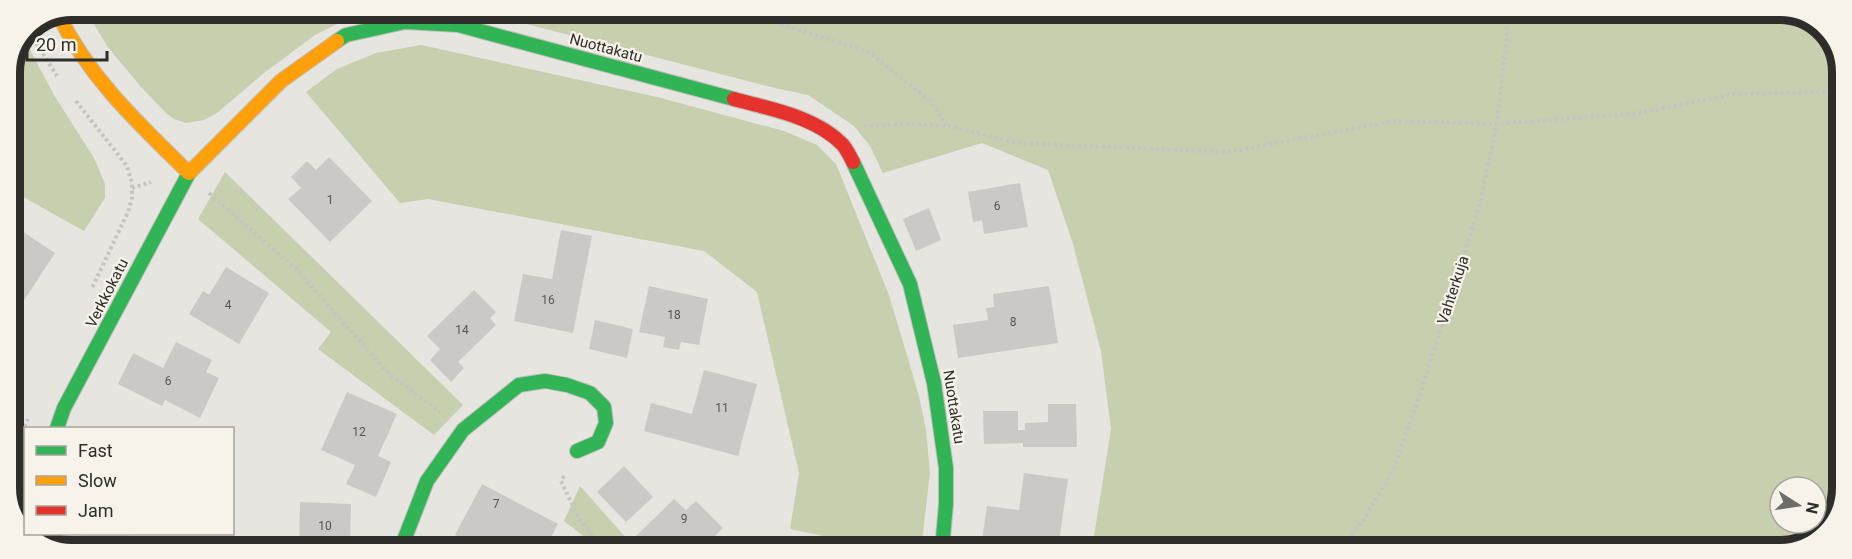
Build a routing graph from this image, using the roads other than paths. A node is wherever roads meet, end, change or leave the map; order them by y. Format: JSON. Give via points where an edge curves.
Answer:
{"nodes":[{"id":1,"x":61,"y":20,"type":"edge"},
{"id":2,"x":189,"y":173,"type":"junction"},
{"id":3,"x":58,"y":427,"type":"edge"},
{"id":4,"x":578,"y":451,"type":"road end"},
{"id":5,"x":404,"y":540,"type":"edge"},
{"id":6,"x":943,"y":540,"type":"edge"}],
"edges":[{"from":1,"to":2,"type":"street","via":[[87,64]]},
{"from":2,"to":3,"type":"street","name":"Verkkokatu","via":[[64,408]]},
{"from":2,"to":6,"type":"street","name":"Nuottakatu","via":[[281,81],[346,35],[405,22],[458,25],[752,104],[822,128],[844,146],[860,173],[910,284],[934,383],[946,468]]},
{"from":4,"to":5,"type":"street","via":[[598,442],[606,423],[604,407],[590,393],[567,385],[545,381],[519,385],[463,430],[427,481]]}]}
